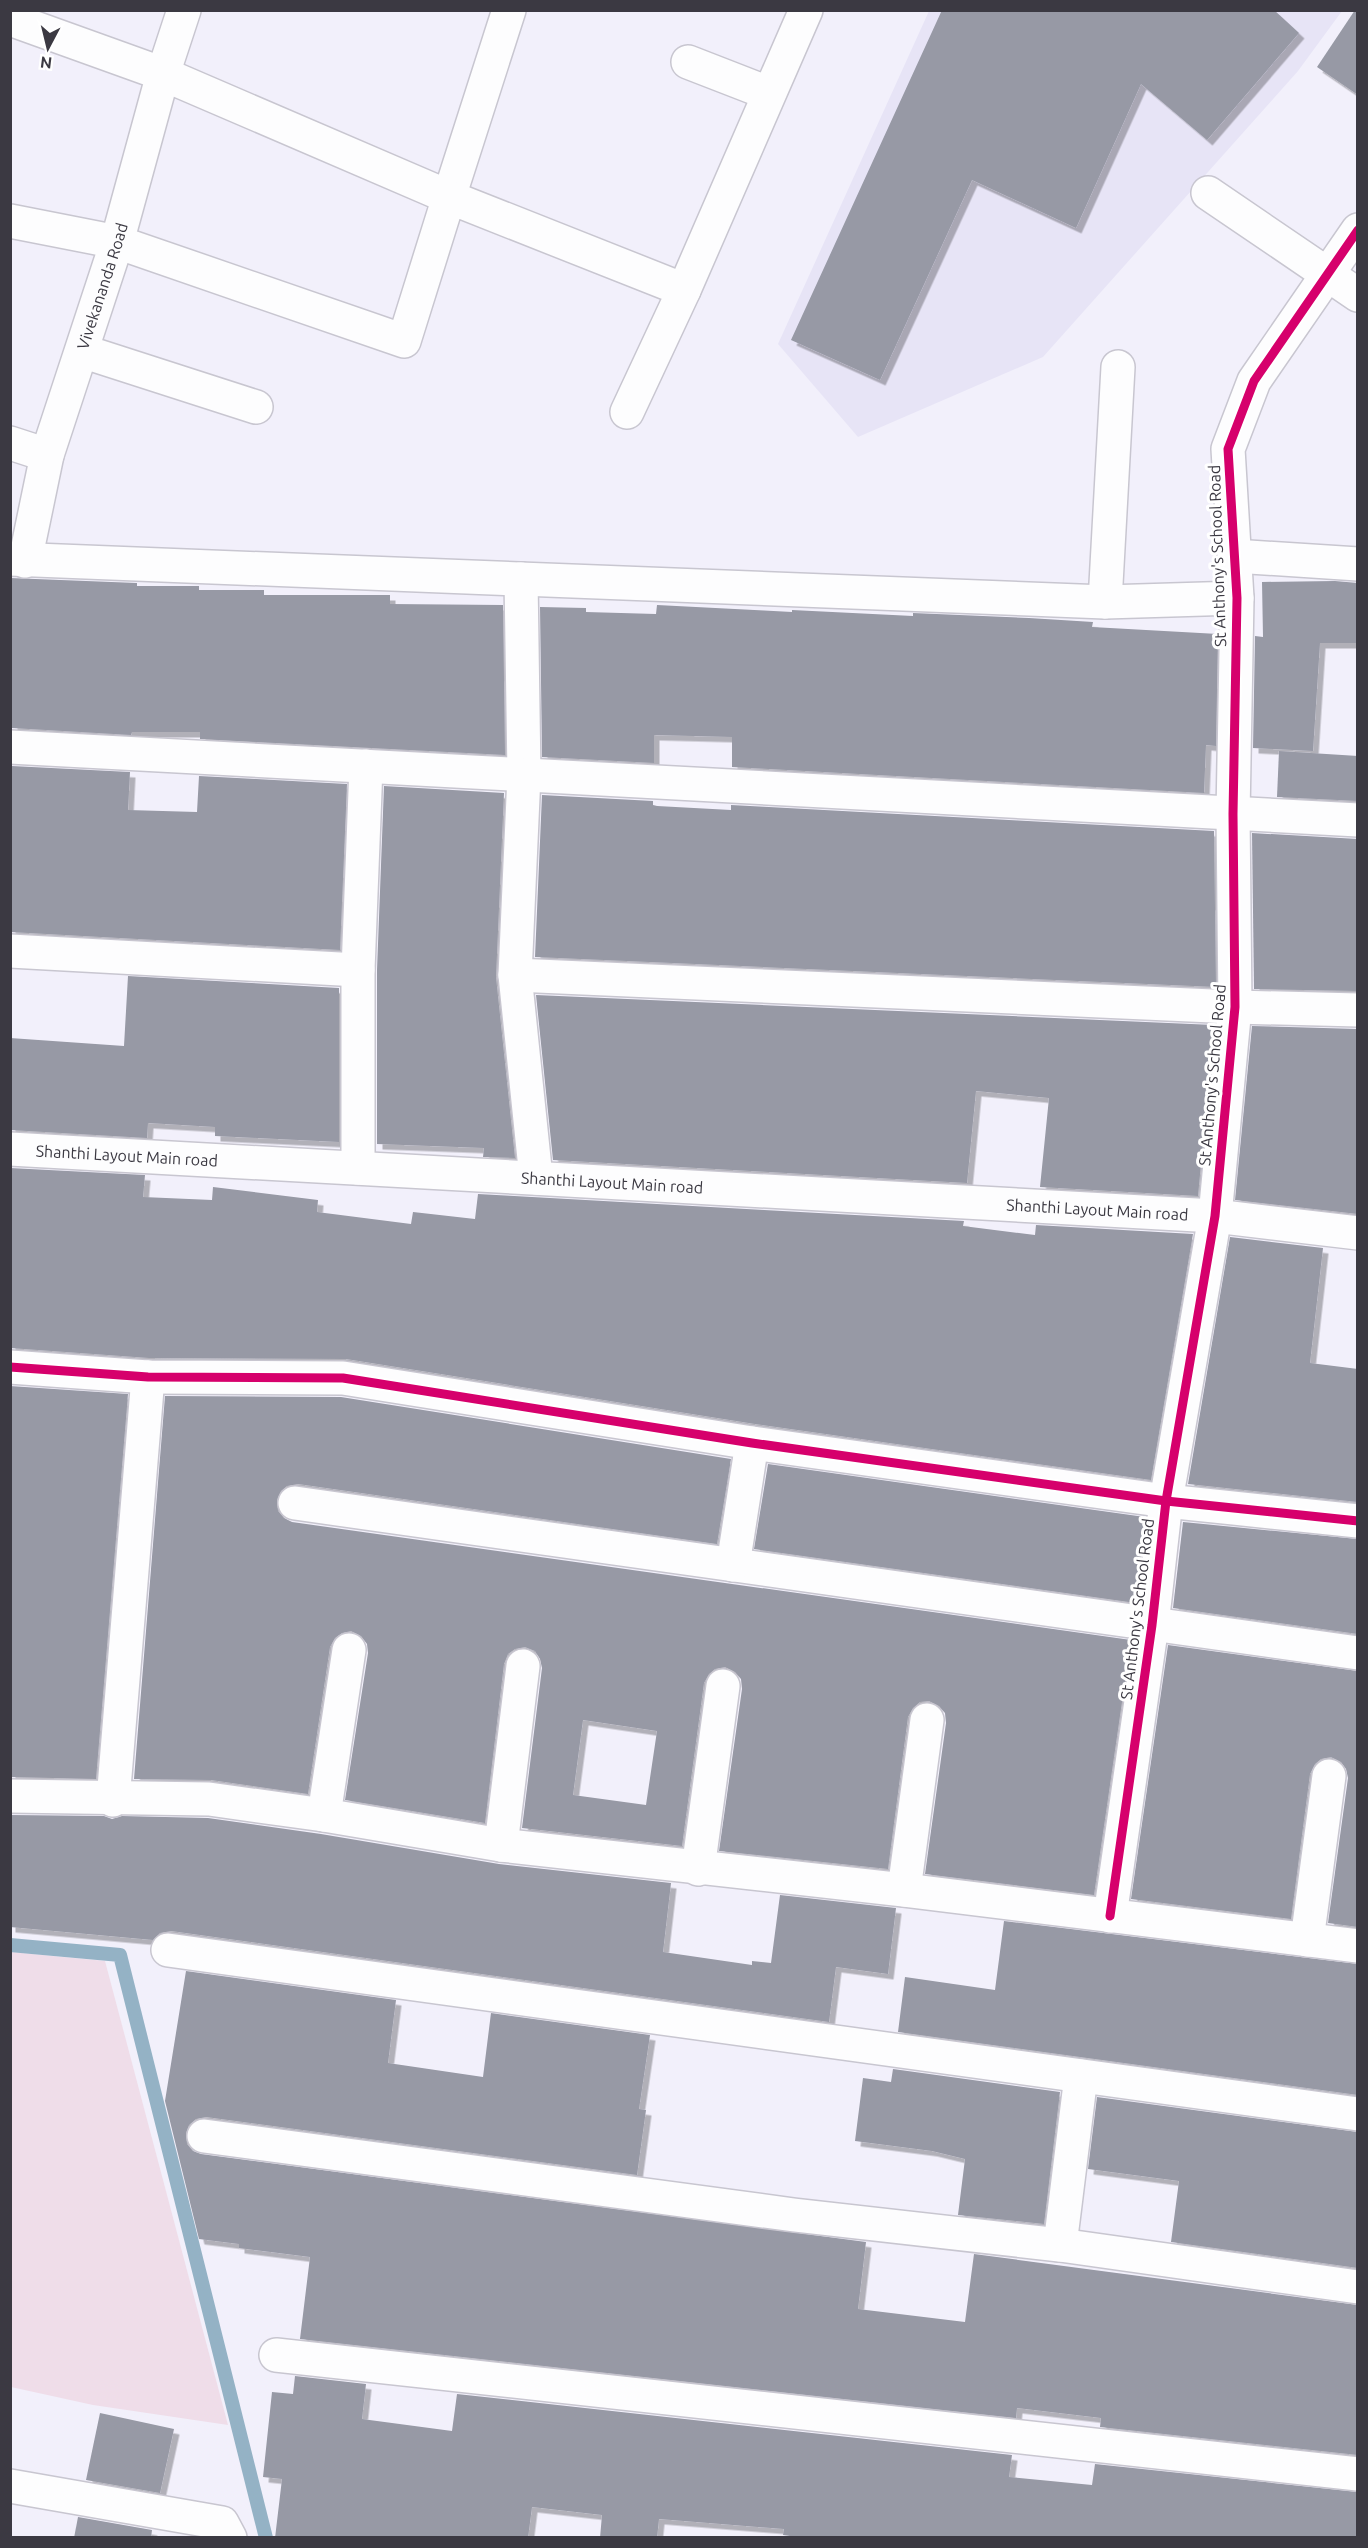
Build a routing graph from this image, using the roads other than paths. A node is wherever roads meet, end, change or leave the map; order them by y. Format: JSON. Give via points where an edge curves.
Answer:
{"nodes":[{"id":1,"x":184,"y":10,"type":"edge"},
{"id":2,"x":509,"y":10,"type":"edge"},
{"id":3,"x":806,"y":10,"type":"edge"},
{"id":4,"x":10,"y":19,"type":"edge"},
{"id":5,"x":688,"y":62,"type":"dead end"},
{"id":6,"x":163,"y":74,"type":"junction"},
{"id":7,"x":768,"y":93,"type":"junction"},
{"id":8,"x":1208,"y":193,"type":"dead end"},
{"id":9,"x":449,"y":197,"type":"junction"},
{"id":10,"x":10,"y":221,"type":"edge"},
{"id":11,"x":1358,"y":230,"type":"edge"},
{"id":12,"x":117,"y":242,"type":"junction"},
{"id":13,"x":1328,"y":276,"type":"junction"},
{"id":14,"x":684,"y":290,"type":"junction"},
{"id":15,"x":1358,"y":295,"type":"edge"},
{"id":16,"x":82,"y":351,"type":"junction"},
{"id":17,"x":1118,"y":367,"type":"dead end"},
{"id":18,"x":256,"y":407,"type":"dead end"},
{"id":19,"x":627,"y":412,"type":"dead end"},
{"id":20,"x":10,"y":443,"type":"edge"},
{"id":21,"x":47,"y":455,"type":"junction"},
{"id":22,"x":1234,"y":556,"type":"junction"},
{"id":23,"x":18,"y":560,"type":"edge"},
{"id":24,"x":1358,"y":564,"type":"edge"},
{"id":25,"x":521,"y":579,"type":"junction"},
{"id":26,"x":1237,"y":597,"type":"junction"},
{"id":27,"x":1105,"y":602,"type":"junction"},
{"id":28,"x":10,"y":747,"type":"edge"},
{"id":29,"x":366,"y":766,"type":"junction"},
{"id":30,"x":524,"y":775,"type":"junction"},
{"id":31,"x":1233,"y":814,"type":"junction"},
{"id":32,"x":1358,"y":820,"type":"edge"},
{"id":33,"x":10,"y":951,"type":"edge"},
{"id":34,"x":358,"y":970,"type":"junction"},
{"id":35,"x":515,"y":975,"type":"junction"},
{"id":36,"x":1235,"y":1007,"type":"junction"},
{"id":37,"x":1358,"y":1010,"type":"edge"},
{"id":38,"x":10,"y":1149,"type":"edge"},
{"id":39,"x":358,"y":1168,"type":"junction"},
{"id":40,"x":536,"y":1178,"type":"junction"},
{"id":41,"x":1215,"y":1216,"type":"junction"},
{"id":42,"x":1358,"y":1233,"type":"edge"},
{"id":43,"x":10,"y":1367,"type":"edge"},
{"id":44,"x":147,"y":1377,"type":"junction"},
{"id":45,"x":752,"y":1443,"type":"junction"},
{"id":46,"x":1166,"y":1501,"type":"junction"},
{"id":47,"x":295,"y":1503,"type":"dead end"},
{"id":48,"x":1358,"y":1521,"type":"edge"},
{"id":49,"x":733,"y":1565,"type":"junction"},
{"id":50,"x":1152,"y":1625,"type":"junction"},
{"id":51,"x":349,"y":1650,"type":"dead end"},
{"id":52,"x":1358,"y":1653,"type":"edge"},
{"id":53,"x":523,"y":1666,"type":"dead end"},
{"id":54,"x":723,"y":1686,"type":"dead end"},
{"id":55,"x":927,"y":1720,"type":"dead end"},
{"id":56,"x":1329,"y":1776,"type":"dead end"},
{"id":57,"x":10,"y":1796,"type":"edge"},
{"id":58,"x":113,"y":1800,"type":"junction"},
{"id":59,"x":324,"y":1815,"type":"junction"},
{"id":60,"x":501,"y":1845,"type":"junction"},
{"id":61,"x":698,"y":1869,"type":"junction"},
{"id":62,"x":904,"y":1890,"type":"junction"},
{"id":63,"x":1110,"y":1916,"type":"junction"},
{"id":64,"x":1307,"y":1940,"type":"junction"},
{"id":65,"x":1358,"y":1946,"type":"edge"},
{"id":66,"x":168,"y":1950,"type":"dead end"},
{"id":67,"x":1081,"y":2076,"type":"junction"},
{"id":68,"x":1358,"y":2114,"type":"edge"},
{"id":69,"x":204,"y":2136,"type":"dead end"},
{"id":70,"x":1060,"y":2245,"type":"junction"},
{"id":71,"x":1358,"y":2287,"type":"edge"},
{"id":72,"x":276,"y":2355,"type":"dead end"},
{"id":73,"x":1358,"y":2474,"type":"edge"},
{"id":74,"x":10,"y":2486,"type":"edge"},
{"id":75,"x":230,"y":2538,"type":"edge"}],
"edges":[{"from":1,"to":6,"type":"street","name":"Vivekananda Road"},
{"from":2,"to":9,"type":"street"},
{"from":3,"to":7,"type":"street"},
{"from":4,"to":6,"type":"street"},
{"from":5,"to":7,"type":"street"},
{"from":6,"to":9,"type":"street"},
{"from":6,"to":12,"type":"street","name":"Vivekananda Road"},
{"from":7,"to":14,"type":"street"},
{"from":8,"to":13,"type":"street"},
{"from":9,"to":12,"type":"street","via":[[404,341]]},
{"from":9,"to":14,"type":"street"},
{"from":10,"to":12,"type":"street"},
{"from":11,"to":13,"type":"street","name":"St Anthony's School Road"},
{"from":12,"to":16,"type":"street","name":"Vivekananda Road"},
{"from":13,"to":15,"type":"street"},
{"from":13,"to":22,"type":"street","name":"St Anthony's School Road","via":[[1254,381],[1228,450]]},
{"from":14,"to":19,"type":"street"},
{"from":16,"to":18,"type":"street"},
{"from":16,"to":21,"type":"street","name":"Vivekananda Road"},
{"from":17,"to":27,"type":"street"},
{"from":20,"to":21,"type":"street"},
{"from":21,"to":23,"type":"street","name":"Vivekananda Road"},
{"from":22,"to":24,"type":"street"},
{"from":22,"to":26,"type":"street","name":"St Anthony's School Road"},
{"from":23,"to":25,"type":"street"},
{"from":25,"to":27,"type":"street"},
{"from":25,"to":30,"type":"street"},
{"from":26,"to":27,"type":"street"},
{"from":26,"to":31,"type":"street","name":"St Anthony's School Road"},
{"from":28,"to":29,"type":"street"},
{"from":29,"to":30,"type":"street"},
{"from":29,"to":34,"type":"street"},
{"from":30,"to":31,"type":"street"},
{"from":30,"to":35,"type":"street"},
{"from":31,"to":32,"type":"street"},
{"from":31,"to":36,"type":"street","name":"St Anthony's School Road"},
{"from":33,"to":34,"type":"street"},
{"from":34,"to":39,"type":"street"},
{"from":35,"to":36,"type":"street"},
{"from":35,"to":40,"type":"street"},
{"from":36,"to":37,"type":"street"},
{"from":36,"to":41,"type":"street","name":"St Anthony's School Road"},
{"from":38,"to":39,"type":"street","name":"Shanthi Layout Main road"},
{"from":39,"to":40,"type":"street","name":"Shanthi Layout Main road"},
{"from":40,"to":41,"type":"street","name":"Shanthi Layout Main road"},
{"from":41,"to":42,"type":"street","name":"Shanthi Layout Main road"},
{"from":41,"to":46,"type":"street","name":"St Anthony's School Road"},
{"from":43,"to":44,"type":"street"},
{"from":44,"to":45,"type":"street","via":[[343,1378]]},
{"from":44,"to":58,"type":"street"},
{"from":45,"to":46,"type":"street"},
{"from":45,"to":49,"type":"street"},
{"from":46,"to":48,"type":"street"},
{"from":46,"to":50,"type":"street","name":"St Anthony's School Road"},
{"from":47,"to":49,"type":"street"},
{"from":49,"to":50,"type":"street"},
{"from":50,"to":52,"type":"street"},
{"from":50,"to":63,"type":"street","name":"St Anthony's School Road"},
{"from":51,"to":59,"type":"street"},
{"from":53,"to":60,"type":"street"},
{"from":54,"to":61,"type":"street"},
{"from":55,"to":62,"type":"street"},
{"from":56,"to":64,"type":"street"},
{"from":57,"to":58,"type":"street"},
{"from":58,"to":59,"type":"street","via":[[209,1799]]},
{"from":59,"to":60,"type":"street"},
{"from":60,"to":61,"type":"street"},
{"from":61,"to":62,"type":"street"},
{"from":62,"to":63,"type":"street"},
{"from":63,"to":64,"type":"street"},
{"from":64,"to":65,"type":"street"},
{"from":66,"to":67,"type":"street"},
{"from":67,"to":68,"type":"street"},
{"from":67,"to":70,"type":"street"},
{"from":69,"to":70,"type":"street","via":[[795,2215]]},
{"from":70,"to":71,"type":"street"},
{"from":72,"to":73,"type":"street"},
{"from":74,"to":75,"type":"street","via":[[222,2523]]}]}
